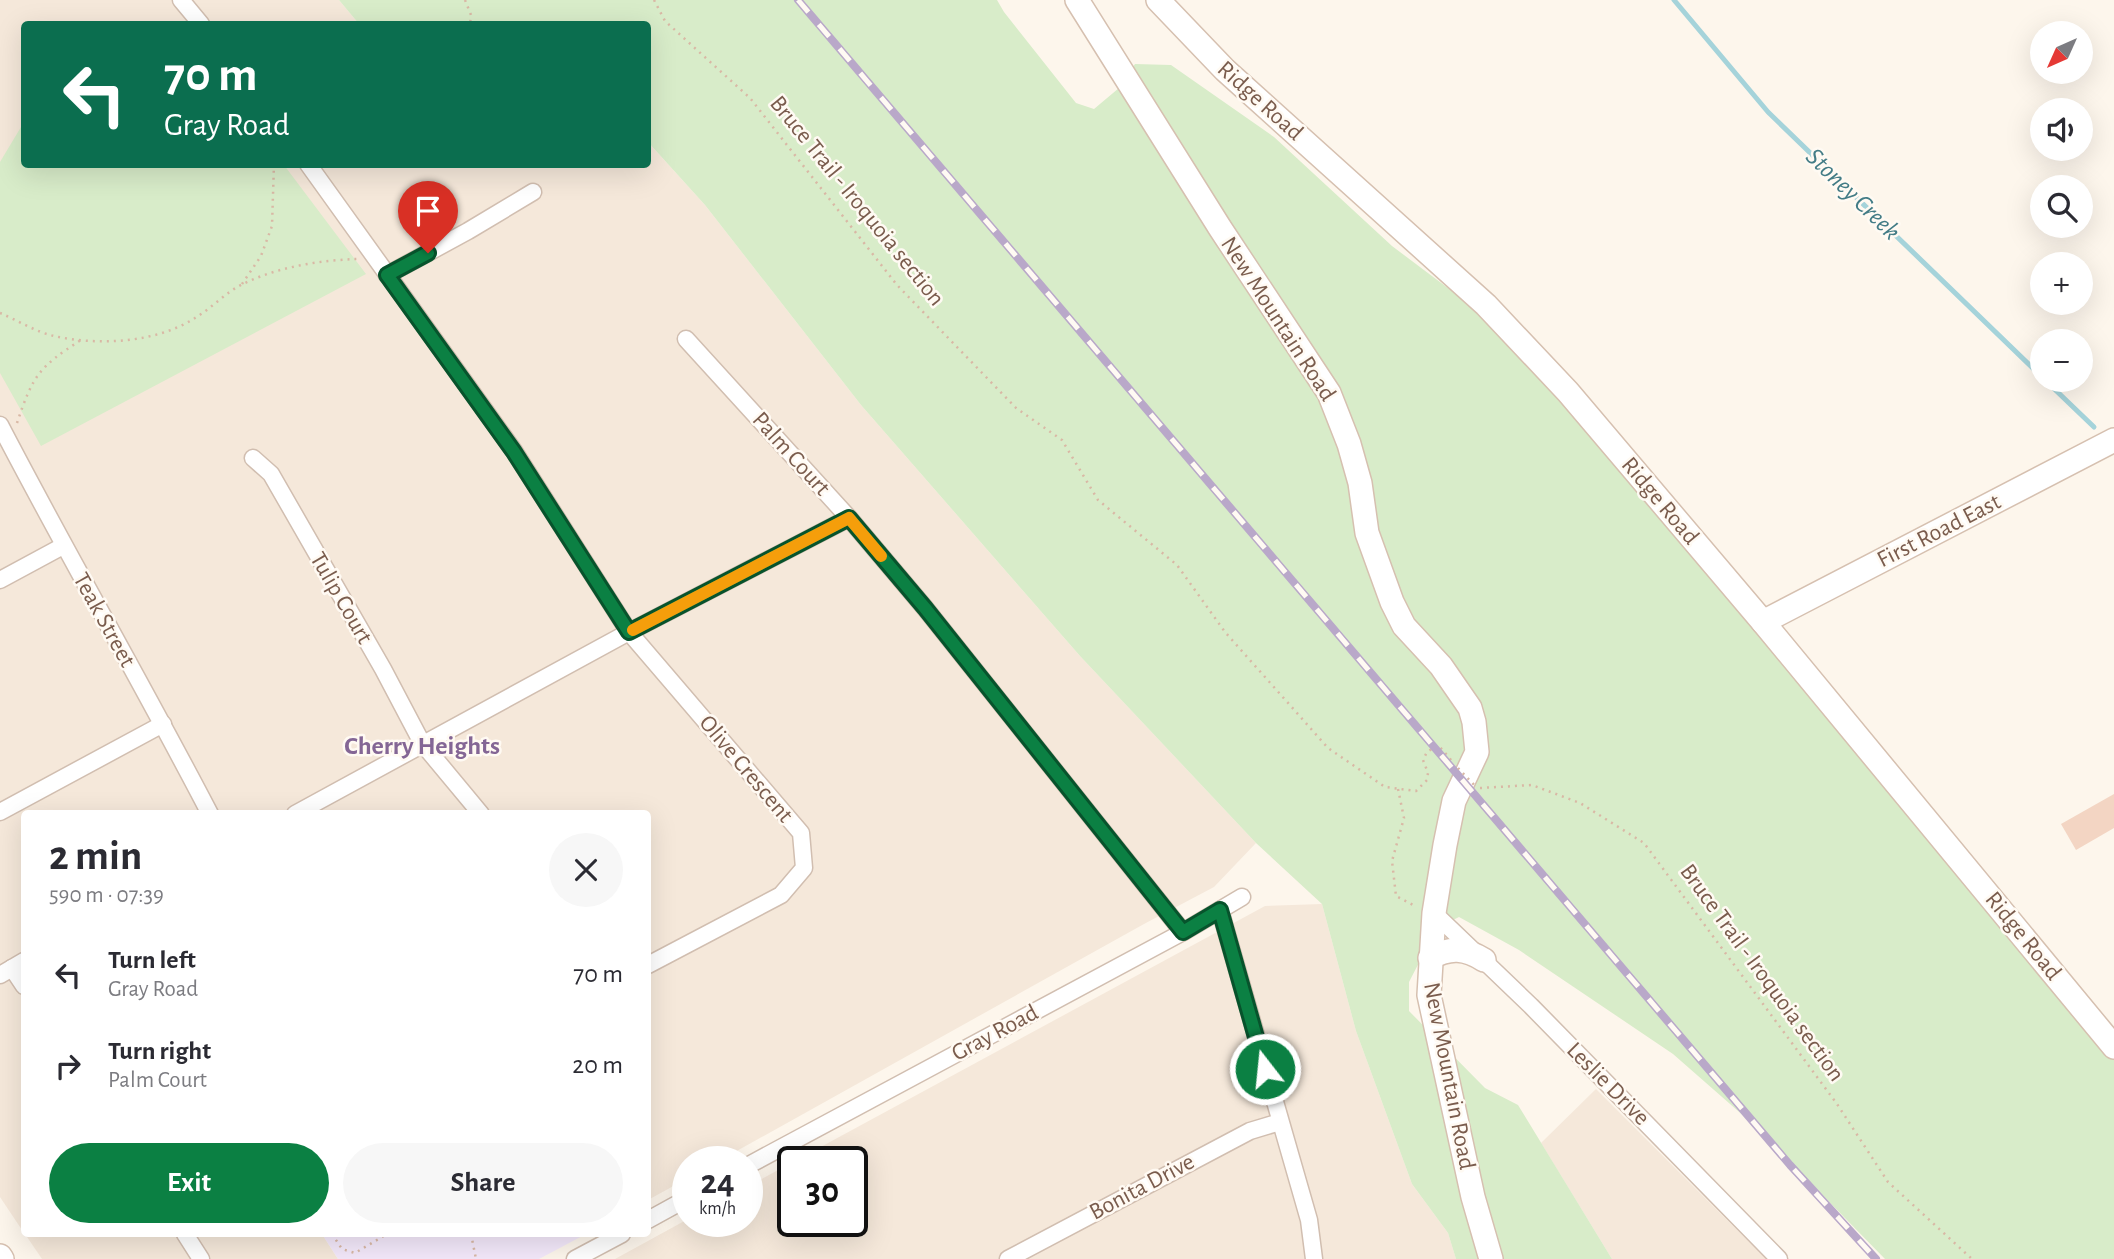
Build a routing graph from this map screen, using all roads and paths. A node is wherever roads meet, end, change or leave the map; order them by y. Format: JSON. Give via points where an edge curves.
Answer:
{"nodes":[{"id":1,"x":181,"y":0,"type":"edge"},
{"id":2,"x":465,"y":0,"type":"edge"},
{"id":3,"x":654,"y":0,"type":"edge"},
{"id":4,"x":1077,"y":0,"type":"edge"},
{"id":5,"x":1158,"y":0,"type":"edge"},
{"id":6,"x":198,"y":21,"type":"edge"},
{"id":7,"x":470,"y":21,"type":"edge"},
{"id":8,"x":274,"y":168,"type":"edge"},
{"id":9,"x":310,"y":168,"type":"edge"},
{"id":10,"x":533,"y":192,"type":"dead end"},
{"id":11,"x":377,"y":259,"type":"junction"},
{"id":12,"x":387,"y":275,"type":"junction"},
{"id":13,"x":242,"y":284,"type":"junction"},
{"id":14,"x":0,"y":313,"type":"edge"},
{"id":15,"x":686,"y":339,"type":"dead end"},
{"id":16,"x":81,"y":340,"type":"junction"},
{"id":17,"x":0,"y":425,"type":"edge"},
{"id":18,"x":2114,"y":440,"type":"edge"},
{"id":19,"x":10,"y":445,"type":"junction"},
{"id":20,"x":253,"y":458,"type":"dead end"},
{"id":21,"x":849,"y":518,"type":"junction"},
{"id":22,"x":63,"y":546,"type":"junction"},
{"id":23,"x":0,"y":580,"type":"edge"},
{"id":24,"x":1763,"y":622,"type":"junction"},
{"id":25,"x":629,"y":632,"type":"junction"},
{"id":26,"x":163,"y":724,"type":"junction"},
{"id":27,"x":422,"y":743,"type":"junction"},
{"id":28,"x":1398,"y":789,"type":"junction"},
{"id":29,"x":208,"y":810,"type":"edge"},
{"id":30,"x":302,"y":810,"type":"edge"},
{"id":31,"x":478,"y":810,"type":"edge"},
{"id":32,"x":0,"y":812,"type":"edge"},
{"id":33,"x":1241,"y":897,"type":"dead end"},
{"id":34,"x":1220,"y":910,"type":"junction"},
{"id":35,"x":1434,"y":915,"type":"junction"},
{"id":36,"x":1183,"y":932,"type":"junction"},
{"id":37,"x":1430,"y":958,"type":"junction"},
{"id":38,"x":1484,"y":960,"type":"junction"},
{"id":39,"x":651,"y":963,"type":"edge"},
{"id":40,"x":2114,"y":1047,"type":"edge"},
{"id":41,"x":1280,"y":1122,"type":"junction"},
{"id":42,"x":763,"y":1157,"type":"edge"},
{"id":43,"x":672,"y":1207,"type":"edge"},
{"id":44,"x":651,"y":1218,"type":"edge"},
{"id":45,"x":187,"y":1237,"type":"edge"},
{"id":46,"x":334,"y":1237,"type":"edge"},
{"id":47,"x":382,"y":1237,"type":"edge"},
{"id":48,"x":472,"y":1237,"type":"edge"},
{"id":49,"x":616,"y":1237,"type":"edge"},
{"id":50,"x":201,"y":1259,"type":"edge"},
{"id":51,"x":476,"y":1259,"type":"edge"},
{"id":52,"x":575,"y":1259,"type":"edge"},
{"id":53,"x":1008,"y":1259,"type":"edge"},
{"id":54,"x":1314,"y":1259,"type":"edge"},
{"id":55,"x":1491,"y":1259,"type":"edge"},
{"id":56,"x":1779,"y":1259,"type":"edge"},
{"id":57,"x":1972,"y":1259,"type":"edge"}],
"edges":[{"from":1,"to":6,"type":"street"},
{"from":2,"to":7,"type":"path"},
{"from":3,"to":28,"type":"path","name":"Bruce Trail - Iroquoia section","via":[[665,21],[750,98],[897,285],[1016,408],[1062,440],[1098,500],[1177,565],[1225,632],[1328,748],[1385,787]]},
{"from":4,"to":35,"type":"main road","name":"New Mountain Road","via":[[1329,393],[1349,444],[1367,533],[1392,602],[1404,626],[1441,666],[1470,708],[1477,752],[1454,801]]},
{"from":5,"to":24,"type":"main road","name":"Ridge Road","via":[[1234,78],[1486,305],[1568,392]]},
{"from":8,"to":13,"type":"path","via":[[272,226],[261,256]]},
{"from":9,"to":11,"type":"street","name":"Olive Crescent"},
{"from":10,"to":12,"type":"street"},
{"from":11,"to":12,"type":"street","name":"Olive Crescent"},
{"from":11,"to":13,"type":"path","via":[[305,263]]},
{"from":12,"to":25,"type":"street","name":"Olive Crescent","via":[[514,452]]},
{"from":13,"to":16,"type":"path","via":[[194,320],[167,331],[137,339]]},
{"from":14,"to":16,"type":"path","via":[[52,336]]},
{"from":15,"to":21,"type":"street","name":"Palm Court"},
{"from":16,"to":19,"type":"path","via":[[41,370],[28,391]]},
{"from":17,"to":19,"type":"street","name":"Teak Street"},
{"from":18,"to":24,"type":"main road","name":"First Road East"},
{"from":19,"to":22,"type":"street","name":"Teak Street"},
{"from":20,"to":27,"type":"street","name":"Tulip Court","via":[[271,474]]},
{"from":21,"to":25,"type":"street"},
{"from":21,"to":36,"type":"street","name":"Palm Court"},
{"from":22,"to":23,"type":"street"},
{"from":22,"to":26,"type":"street","name":"Teak Street"},
{"from":24,"to":40,"type":"main road","name":"Ridge Road"},
{"from":25,"to":27,"type":"street"},
{"from":25,"to":39,"type":"street","name":"Olive Crescent","via":[[801,833],[804,868],[781,895]]},
{"from":26,"to":29,"type":"street","name":"Teak Street"},
{"from":26,"to":32,"type":"street"},
{"from":27,"to":30,"type":"street"},
{"from":27,"to":31,"type":"street"},
{"from":28,"to":35,"type":"path","via":[[1404,818],[1392,861],[1396,896]]},
{"from":28,"to":57,"type":"path","name":"Bruce Trail - Iroquoia section","bridge":true,"via":[[1416,791],[1427,780],[1423,760],[1438,745],[1477,789],[1532,785],[1580,803],[1644,843],[1837,1104],[1888,1182]]},
{"from":33,"to":34,"type":"street","name":"Gray Road"},
{"from":34,"to":36,"type":"street","name":"Gray Road"},
{"from":34,"to":41,"type":"street"},
{"from":35,"to":37,"type":"main road","name":"New Mountain Road"},
{"from":35,"to":38,"type":"street","name":"Leslie Drive"},
{"from":36,"to":42,"type":"street","name":"Gray Road"},
{"from":37,"to":38,"type":"main road","via":[[1456,949]]},
{"from":37,"to":55,"type":"main road","name":"New Mountain Road","via":[[1429,995]]},
{"from":38,"to":56,"type":"street","name":"Leslie Drive"},
{"from":41,"to":53,"type":"street","name":"Bonita Drive","via":[[1250,1131]]},
{"from":41,"to":54,"type":"street","via":[[1308,1220]]},
{"from":43,"to":44,"type":"street"},
{"from":45,"to":50,"type":"street"},
{"from":46,"to":47,"type":"path","via":[[342,1249],[355,1253]]},
{"from":48,"to":51,"type":"path"},
{"from":49,"to":52,"type":"street"}]}
